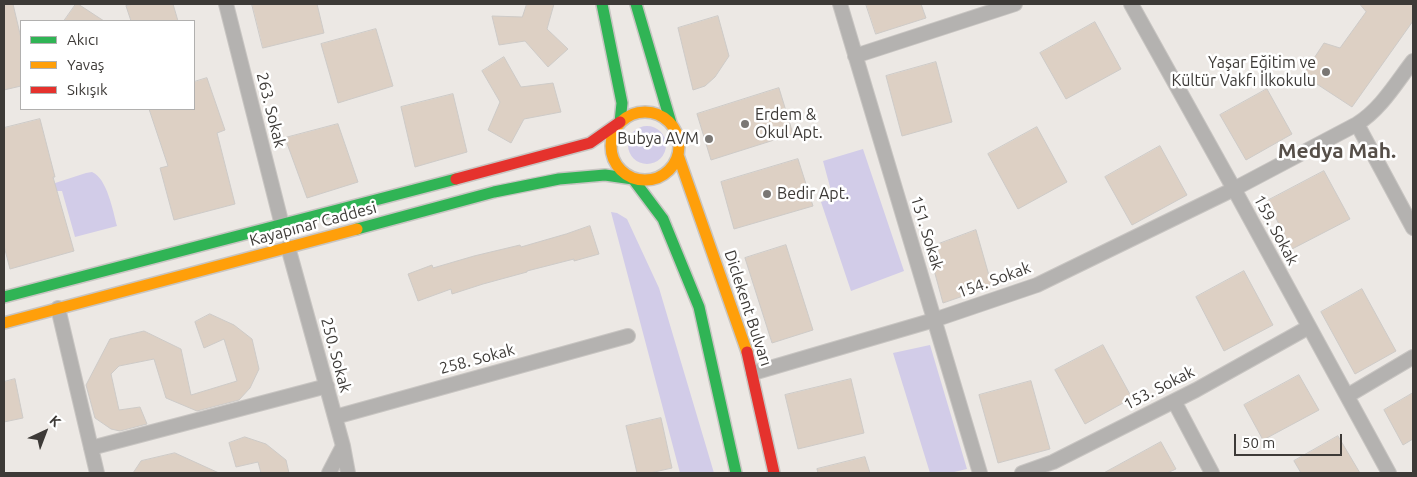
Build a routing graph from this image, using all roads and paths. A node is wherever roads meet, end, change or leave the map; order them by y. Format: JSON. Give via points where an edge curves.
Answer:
{"nodes":[{"id":1,"x":226,"y":4,"type":"edge"},
{"id":2,"x":602,"y":4,"type":"edge"},
{"id":3,"x":636,"y":4,"type":"edge"},
{"id":4,"x":840,"y":4,"type":"edge"},
{"id":5,"x":1015,"y":4,"type":"edge"},
{"id":6,"x":1135,"y":5,"type":"edge"},
{"id":7,"x":855,"y":56,"type":"junction"},
{"id":8,"x":1413,"y":60,"type":"edge"},
{"id":9,"x":620,"y":122,"type":"junction"},
{"id":10,"x":671,"y":123,"type":"junction"},
{"id":11,"x":1357,"y":124,"type":"junction"},
{"id":12,"x":678,"y":155,"type":"junction"},
{"id":13,"x":633,"y":179,"type":"junction"},
{"id":14,"x":1234,"y":188,"type":"junction"},
{"id":15,"x":282,"y":225,"type":"junction"},
{"id":16,"x":1413,"y":228,"type":"edge"},
{"id":17,"x":288,"y":247,"type":"junction"},
{"id":18,"x":4,"y":297,"type":"edge"},
{"id":19,"x":58,"y":308,"type":"junction"},
{"id":20,"x":934,"y":320,"type":"junction"},
{"id":21,"x":4,"y":323,"type":"edge"},
{"id":22,"x":1309,"y":327,"type":"junction"},
{"id":23,"x":628,"y":336,"type":"dead end"},
{"id":24,"x":1413,"y":357,"type":"edge"},
{"id":25,"x":753,"y":374,"type":"junction"},
{"id":26,"x":327,"y":386,"type":"junction"},
{"id":27,"x":1347,"y":396,"type":"junction"},
{"id":28,"x":1174,"y":401,"type":"junction"},
{"id":29,"x":335,"y":416,"type":"junction"},
{"id":30,"x":343,"y":446,"type":"junction"},
{"id":31,"x":91,"y":448,"type":"junction"},
{"id":32,"x":97,"y":473,"type":"edge"},
{"id":33,"x":329,"y":473,"type":"edge"},
{"id":34,"x":348,"y":473,"type":"edge"},
{"id":35,"x":736,"y":473,"type":"edge"},
{"id":36,"x":774,"y":473,"type":"edge"},
{"id":37,"x":980,"y":473,"type":"edge"},
{"id":38,"x":1022,"y":473,"type":"edge"},
{"id":39,"x":1212,"y":473,"type":"edge"},
{"id":40,"x":1389,"y":473,"type":"edge"}],
"edges":[{"from":1,"to":15,"type":"street","name":"263. Sokak"},
{"from":2,"to":9,"type":"main road","via":[[622,102]]},
{"from":3,"to":10,"type":"main road"},
{"from":4,"to":7,"type":"street","name":"151. Sokak"},
{"from":5,"to":7,"type":"street"},
{"from":6,"to":14,"type":"street","name":"159. Sokak"},
{"from":7,"to":20,"type":"street","name":"151. Sokak"},
{"from":8,"to":11,"type":"street","name":"154. Sokak","via":[[1382,102]]},
{"from":9,"to":10,"type":"main road","via":[[640,112],[656,114]]},
{"from":9,"to":13,"type":"main road","via":[[613,132],[611,154],[623,174]]},
{"from":9,"to":15,"type":"main road","name":"Kayapınar Caddesi","via":[[590,143]]},
{"from":10,"to":12,"type":"main road","via":[[680,144]]},
{"from":11,"to":14,"type":"street","name":"154. Sokak"},
{"from":11,"to":16,"type":"street"},
{"from":12,"to":13,"type":"main road","via":[[666,174],[645,181]]},
{"from":12,"to":25,"type":"main road","name":"Diclekent Bulvarı","via":[[746,345]]},
{"from":13,"to":17,"type":"main road","name":"Kayapınar Caddesi","via":[[605,175],[559,179],[494,192]]},
{"from":13,"to":35,"type":"main road","via":[[663,219],[699,307]]},
{"from":14,"to":20,"type":"street","name":"154. Sokak","via":[[1037,285]]},
{"from":14,"to":22,"type":"street","name":"159. Sokak"},
{"from":15,"to":18,"type":"main road","name":"Kayapınar Caddesi"},
{"from":17,"to":19,"type":"main road","name":"Kayapınar Caddesi"},
{"from":17,"to":26,"type":"street","name":"250. Sokak"},
{"from":19,"to":21,"type":"main road","name":"Kayapınar Caddesi"},
{"from":19,"to":31,"type":"street"},
{"from":20,"to":25,"type":"street","name":"154. Sokak"},
{"from":20,"to":37,"type":"street","name":"151. Sokak"},
{"from":22,"to":27,"type":"street","name":"159. Sokak"},
{"from":22,"to":28,"type":"street","name":"153. Sokak"},
{"from":23,"to":29,"type":"street","name":"258. Sokak"},
{"from":24,"to":27,"type":"street"},
{"from":25,"to":36,"type":"main road","name":"Diclekent Bulvarı"},
{"from":26,"to":29,"type":"street","name":"250. Sokak"},
{"from":26,"to":31,"type":"street"},
{"from":27,"to":40,"type":"street","name":"159. Sokak"},
{"from":28,"to":38,"type":"street","name":"153. Sokak","via":[[1053,462]]},
{"from":28,"to":39,"type":"street"},
{"from":29,"to":30,"type":"street","name":"250. Sokak"},
{"from":30,"to":33,"type":"street"},
{"from":30,"to":34,"type":"street","name":"250. Sokak"},
{"from":31,"to":32,"type":"street"}]}
